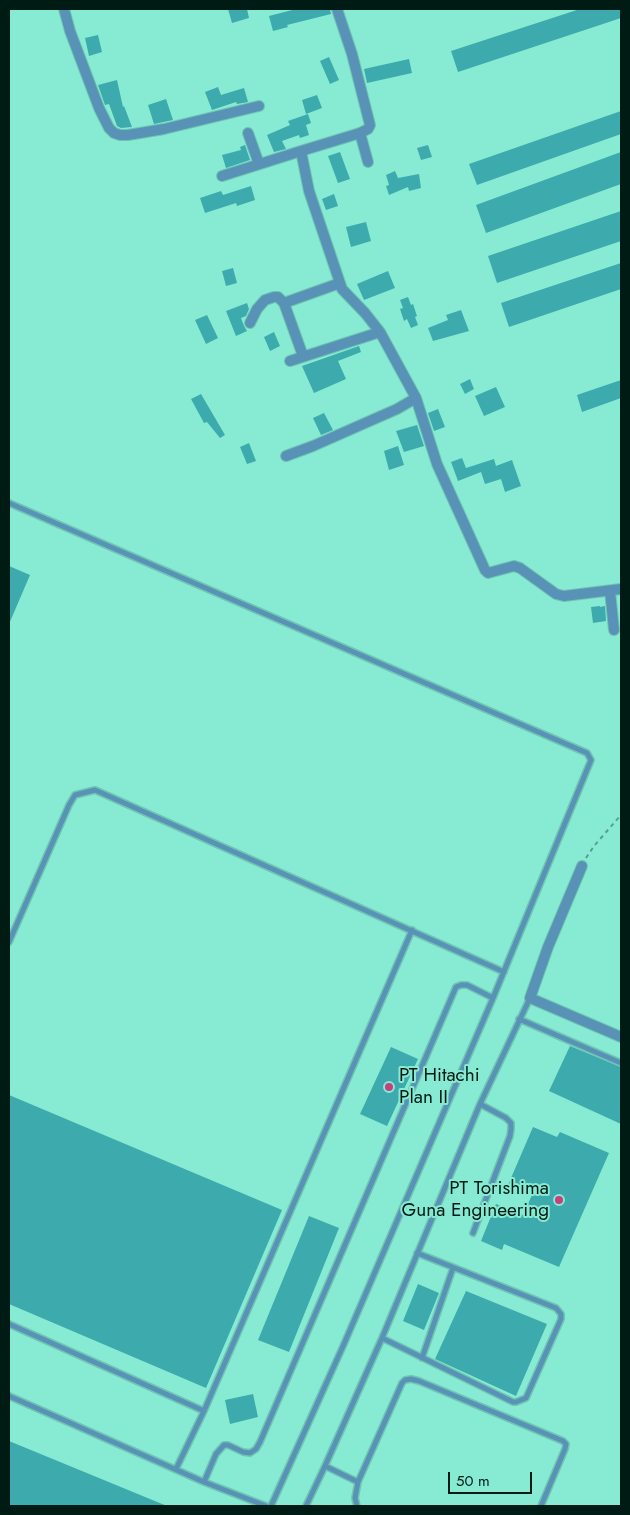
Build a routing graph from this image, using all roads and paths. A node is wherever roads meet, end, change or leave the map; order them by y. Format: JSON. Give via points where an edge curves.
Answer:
{"nodes":[{"id":1,"x":64,"y":9,"type":"edge"},
{"id":2,"x":337,"y":9,"type":"edge"},
{"id":3,"x":258,"y":106,"type":"dead end"},
{"id":4,"x":248,"y":133,"type":"dead end"},
{"id":5,"x":360,"y":133,"type":"junction"},
{"id":6,"x":301,"y":151,"type":"junction"},
{"id":7,"x":368,"y":162,"type":"dead end"},
{"id":8,"x":259,"y":164,"type":"junction"},
{"id":9,"x":222,"y":176,"type":"dead end"},
{"id":10,"x":340,"y":283,"type":"junction"},
{"id":11,"x":284,"y":303,"type":"junction"},
{"id":12,"x":250,"y":323,"type":"dead end"},
{"id":13,"x":380,"y":332,"type":"junction"},
{"id":14,"x":304,"y":356,"type":"junction"},
{"id":15,"x":290,"y":361,"type":"dead end"},
{"id":16,"x":416,"y":398,"type":"junction"},
{"id":17,"x":286,"y":456,"type":"dead end"},
{"id":18,"x":9,"y":503,"type":"edge"},
{"id":19,"x":621,"y":589,"type":"edge"},
{"id":20,"x":610,"y":591,"type":"junction"},
{"id":21,"x":614,"y":630,"type":"dead end"},
{"id":22,"x":621,"y":815,"type":"edge"},
{"id":23,"x":582,"y":866,"type":"joint"},
{"id":24,"x":412,"y":930,"type":"junction"},
{"id":25,"x":9,"y":942,"type":"edge"},
{"id":26,"x":504,"y":972,"type":"junction"},
{"id":27,"x":493,"y":998,"type":"junction"},
{"id":28,"x":530,"y":998,"type":"junction"},
{"id":29,"x":520,"y":1019,"type":"junction"},
{"id":30,"x":621,"y":1037,"type":"edge"},
{"id":31,"x":621,"y":1063,"type":"edge"},
{"id":32,"x":480,"y":1104,"type":"junction"},
{"id":33,"x":473,"y":1233,"type":"dead end"},
{"id":34,"x":417,"y":1253,"type":"junction"},
{"id":35,"x":452,"y":1268,"type":"junction"},
{"id":36,"x":9,"y":1324,"type":"edge"},
{"id":37,"x":382,"y":1338,"type":"junction"},
{"id":38,"x":422,"y":1358,"type":"junction"},
{"id":39,"x":9,"y":1396,"type":"edge"},
{"id":40,"x":204,"y":1411,"type":"junction"},
{"id":41,"x":325,"y":1466,"type":"junction"},
{"id":42,"x":176,"y":1469,"type":"junction"},
{"id":43,"x":204,"y":1482,"type":"junction"},
{"id":44,"x":358,"y":1482,"type":"junction"},
{"id":45,"x":266,"y":1506,"type":"edge"},
{"id":46,"x":271,"y":1506,"type":"edge"},
{"id":47,"x":306,"y":1506,"type":"edge"},
{"id":48,"x":357,"y":1506,"type":"edge"},
{"id":49,"x":541,"y":1506,"type":"edge"}],
"edges":[{"from":1,"to":3,"type":"street","via":[[99,108],[114,133],[128,135],[164,129]]},
{"from":2,"to":5,"type":"street","via":[[370,126]]},
{"from":4,"to":8,"type":"street"},
{"from":5,"to":6,"type":"street"},
{"from":5,"to":7,"type":"street"},
{"from":6,"to":8,"type":"street"},
{"from":6,"to":10,"type":"street","via":[[309,191]]},
{"from":8,"to":9,"type":"street"},
{"from":10,"to":11,"type":"street"},
{"from":10,"to":13,"type":"street"},
{"from":11,"to":12,"type":"street","via":[[278,297],[265,300]]},
{"from":11,"to":14,"type":"street"},
{"from":13,"to":14,"type":"street"},
{"from":13,"to":16,"type":"street"},
{"from":14,"to":15,"type":"street"},
{"from":16,"to":17,"type":"street"},
{"from":16,"to":20,"type":"street","via":[[437,464],[488,573],[514,566],[564,596]]},
{"from":18,"to":26,"type":"lane","via":[[587,753],[591,764]]},
{"from":19,"to":20,"type":"street"},
{"from":20,"to":21,"type":"street"},
{"from":22,"to":23,"type":"path"},
{"from":23,"to":28,"type":"street"},
{"from":24,"to":25,"type":"lane","via":[[95,790],[75,795],[69,805]]},
{"from":24,"to":26,"type":"lane"},
{"from":24,"to":40,"type":"lane"},
{"from":26,"to":27,"type":"lane"},
{"from":27,"to":43,"type":"lane","via":[[467,985],[456,987],[260,1442],[250,1453],[224,1445],[216,1454]]},
{"from":27,"to":46,"type":"lane"},
{"from":28,"to":29,"type":"lane"},
{"from":28,"to":30,"type":"street"},
{"from":29,"to":31,"type":"lane"},
{"from":29,"to":32,"type":"lane"},
{"from":32,"to":33,"type":"lane","via":[[506,1118],[511,1129]]},
{"from":32,"to":34,"type":"lane"},
{"from":34,"to":35,"type":"lane"},
{"from":34,"to":37,"type":"lane"},
{"from":35,"to":38,"type":"lane"},
{"from":35,"to":38,"type":"lane","via":[[556,1308],[561,1319],[522,1401],[513,1402]]},
{"from":36,"to":40,"type":"lane"},
{"from":37,"to":38,"type":"lane"},
{"from":37,"to":41,"type":"lane"},
{"from":39,"to":42,"type":"lane"},
{"from":40,"to":42,"type":"lane"},
{"from":41,"to":44,"type":"lane"},
{"from":41,"to":47,"type":"lane"},
{"from":42,"to":43,"type":"lane"},
{"from":43,"to":45,"type":"lane"},
{"from":44,"to":48,"type":"lane","via":[[354,1498]]},
{"from":44,"to":49,"type":"lane","via":[[402,1383],[411,1379],[563,1441],[565,1449]]}]}
